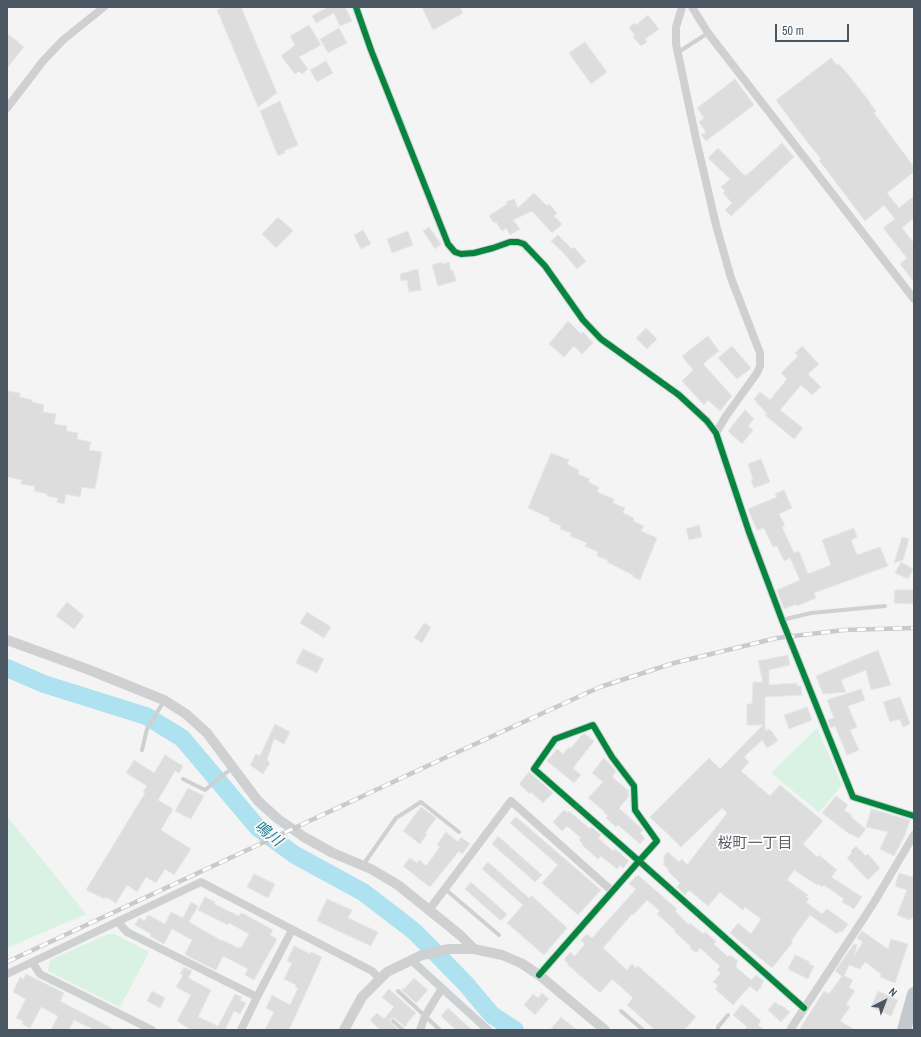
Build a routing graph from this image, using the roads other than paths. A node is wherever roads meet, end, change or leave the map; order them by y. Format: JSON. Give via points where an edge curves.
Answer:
{"nodes":[{"id":1,"x":104,"y":7,"type":"edge"},
{"id":2,"x":356,"y":7,"type":"edge"},
{"id":3,"x":682,"y":7,"type":"edge"},
{"id":4,"x":692,"y":7,"type":"edge"},
{"id":5,"x":708,"y":33,"type":"junction"},
{"id":6,"x":677,"y":53,"type":"junction"},
{"id":7,"x":7,"y":108,"type":"edge"},
{"id":8,"x":914,"y":299,"type":"edge"},
{"id":9,"x":716,"y":433,"type":"junction"},
{"id":10,"x":885,"y":606,"type":"dead end"},
{"id":11,"x":782,"y":620,"type":"junction"},
{"id":12,"x":7,"y":640,"type":"edge"},
{"id":13,"x":164,"y":700,"type":"junction"},
{"id":14,"x":142,"y":750,"type":"dead end"},
{"id":15,"x":232,"y":768,"type":"junction"},
{"id":16,"x":183,"y":779,"type":"dead end"},
{"id":17,"x":914,"y":816,"type":"edge"},
{"id":18,"x":459,"y":832,"type":"dead end"},
{"id":19,"x":914,"y":835,"type":"edge"},
{"id":20,"x":638,"y":861,"type":"junction"},
{"id":21,"x":363,"y":866,"type":"junction"},
{"id":22,"x":445,"y":889,"type":"junction"},
{"id":23,"x":612,"y":891,"type":"junction"},
{"id":24,"x":429,"y":910,"type":"junction"},
{"id":25,"x":118,"y":922,"type":"junction"},
{"id":26,"x":292,"y":930,"type":"junction"},
{"id":27,"x":499,"y":935,"type":"dead end"},
{"id":28,"x":474,"y":949,"type":"junction"},
{"id":29,"x":411,"y":960,"type":"junction"},
{"id":30,"x":32,"y":962,"type":"junction"},
{"id":31,"x":7,"y":974,"type":"edge"},
{"id":32,"x":539,"y":975,"type":"junction"},
{"id":33,"x":380,"y":979,"type":"junction"},
{"id":34,"x":442,"y":988,"type":"junction"},
{"id":35,"x":398,"y":991,"type":"dead end"},
{"id":36,"x":914,"y":994,"type":"edge"},
{"id":37,"x":257,"y":997,"type":"junction"},
{"id":38,"x":804,"y":1008,"type":"junction"},
{"id":39,"x":621,"y":1011,"type":"dead end"},
{"id":40,"x":728,"y":1015,"type":"dead end"},
{"id":41,"x":426,"y":1016,"type":"junction"},
{"id":42,"x":393,"y":1021,"type":"dead end"},
{"id":43,"x":908,"y":1025,"type":"edge"},
{"id":44,"x":152,"y":1030,"type":"edge"},
{"id":45,"x":241,"y":1030,"type":"edge"},
{"id":46,"x":344,"y":1030,"type":"edge"},
{"id":47,"x":403,"y":1030,"type":"edge"},
{"id":48,"x":420,"y":1030,"type":"edge"},
{"id":49,"x":440,"y":1030,"type":"edge"},
{"id":50,"x":488,"y":1030,"type":"edge"},
{"id":51,"x":605,"y":1030,"type":"edge"},
{"id":52,"x":643,"y":1030,"type":"edge"},
{"id":53,"x":718,"y":1030,"type":"edge"},
{"id":54,"x":790,"y":1030,"type":"edge"}],
"edges":[{"from":1,"to":7,"type":"street","via":[[63,40],[43,61]]},
{"from":2,"to":9,"type":"street","via":[[451,249],[460,254],[474,253],[510,242],[524,244],[545,266],[583,320],[601,339],[679,395]]},
{"from":3,"to":6,"type":"street","via":[[676,27]]},
{"from":4,"to":5,"type":"street"},
{"from":5,"to":6,"type":"lane"},
{"from":5,"to":8,"type":"street"},
{"from":6,"to":9,"type":"street","via":[[716,225],[731,278],[760,353],[757,373]]},
{"from":9,"to":11,"type":"street"},
{"from":10,"to":11,"type":"lane","via":[[811,613]]},
{"from":11,"to":17,"type":"street","via":[[853,797]]},
{"from":12,"to":13,"type":"street"},
{"from":13,"to":14,"type":"lane","via":[[148,729]]},
{"from":13,"to":15,"type":"street","via":[[186,714],[207,733]]},
{"from":15,"to":16,"type":"lane","via":[[205,790]]},
{"from":15,"to":21,"type":"street","via":[[258,801],[278,819],[315,844]]},
{"from":18,"to":21,"type":"lane","via":[[421,802],[396,818]]},
{"from":19,"to":38,"type":"street","via":[[873,904]]},
{"from":20,"to":20,"type":"street","via":[[534,769],[554,739],[593,725],[612,757],[634,786],[636,810],[657,841]]},
{"from":20,"to":23,"type":"street"},
{"from":20,"to":38,"type":"street"},
{"from":21,"to":24,"type":"street","via":[[398,885]]},
{"from":22,"to":23,"type":"street","via":[[511,801]]},
{"from":22,"to":24,"type":"street"},
{"from":22,"to":27,"type":"lane"},
{"from":23,"to":32,"type":"street"},
{"from":24,"to":28,"type":"street"},
{"from":25,"to":26,"type":"street","via":[[201,882]]},
{"from":25,"to":30,"type":"street"},
{"from":25,"to":37,"type":"street","via":[[127,932]]},
{"from":26,"to":33,"type":"street","via":[[366,967]]},
{"from":26,"to":37,"type":"street"},
{"from":28,"to":29,"type":"street","via":[[449,949]]},
{"from":28,"to":32,"type":"street","via":[[502,955]]},
{"from":29,"to":33,"type":"street","via":[[387,972]]},
{"from":29,"to":34,"type":"street"},
{"from":30,"to":31,"type":"street"},
{"from":30,"to":44,"type":"street","via":[[40,974]]},
{"from":32,"to":51,"type":"street"},
{"from":33,"to":46,"type":"street","via":[[362,997]]},
{"from":34,"to":41,"type":"street"},
{"from":34,"to":50,"type":"street"},
{"from":35,"to":41,"type":"lane"},
{"from":36,"to":43,"type":"highway"},
{"from":37,"to":45,"type":"street"},
{"from":38,"to":54,"type":"street"},
{"from":39,"to":52,"type":"lane"},
{"from":40,"to":53,"type":"lane"},
{"from":41,"to":48,"type":"street"},
{"from":41,"to":49,"type":"lane"},
{"from":42,"to":47,"type":"lane"}]}
